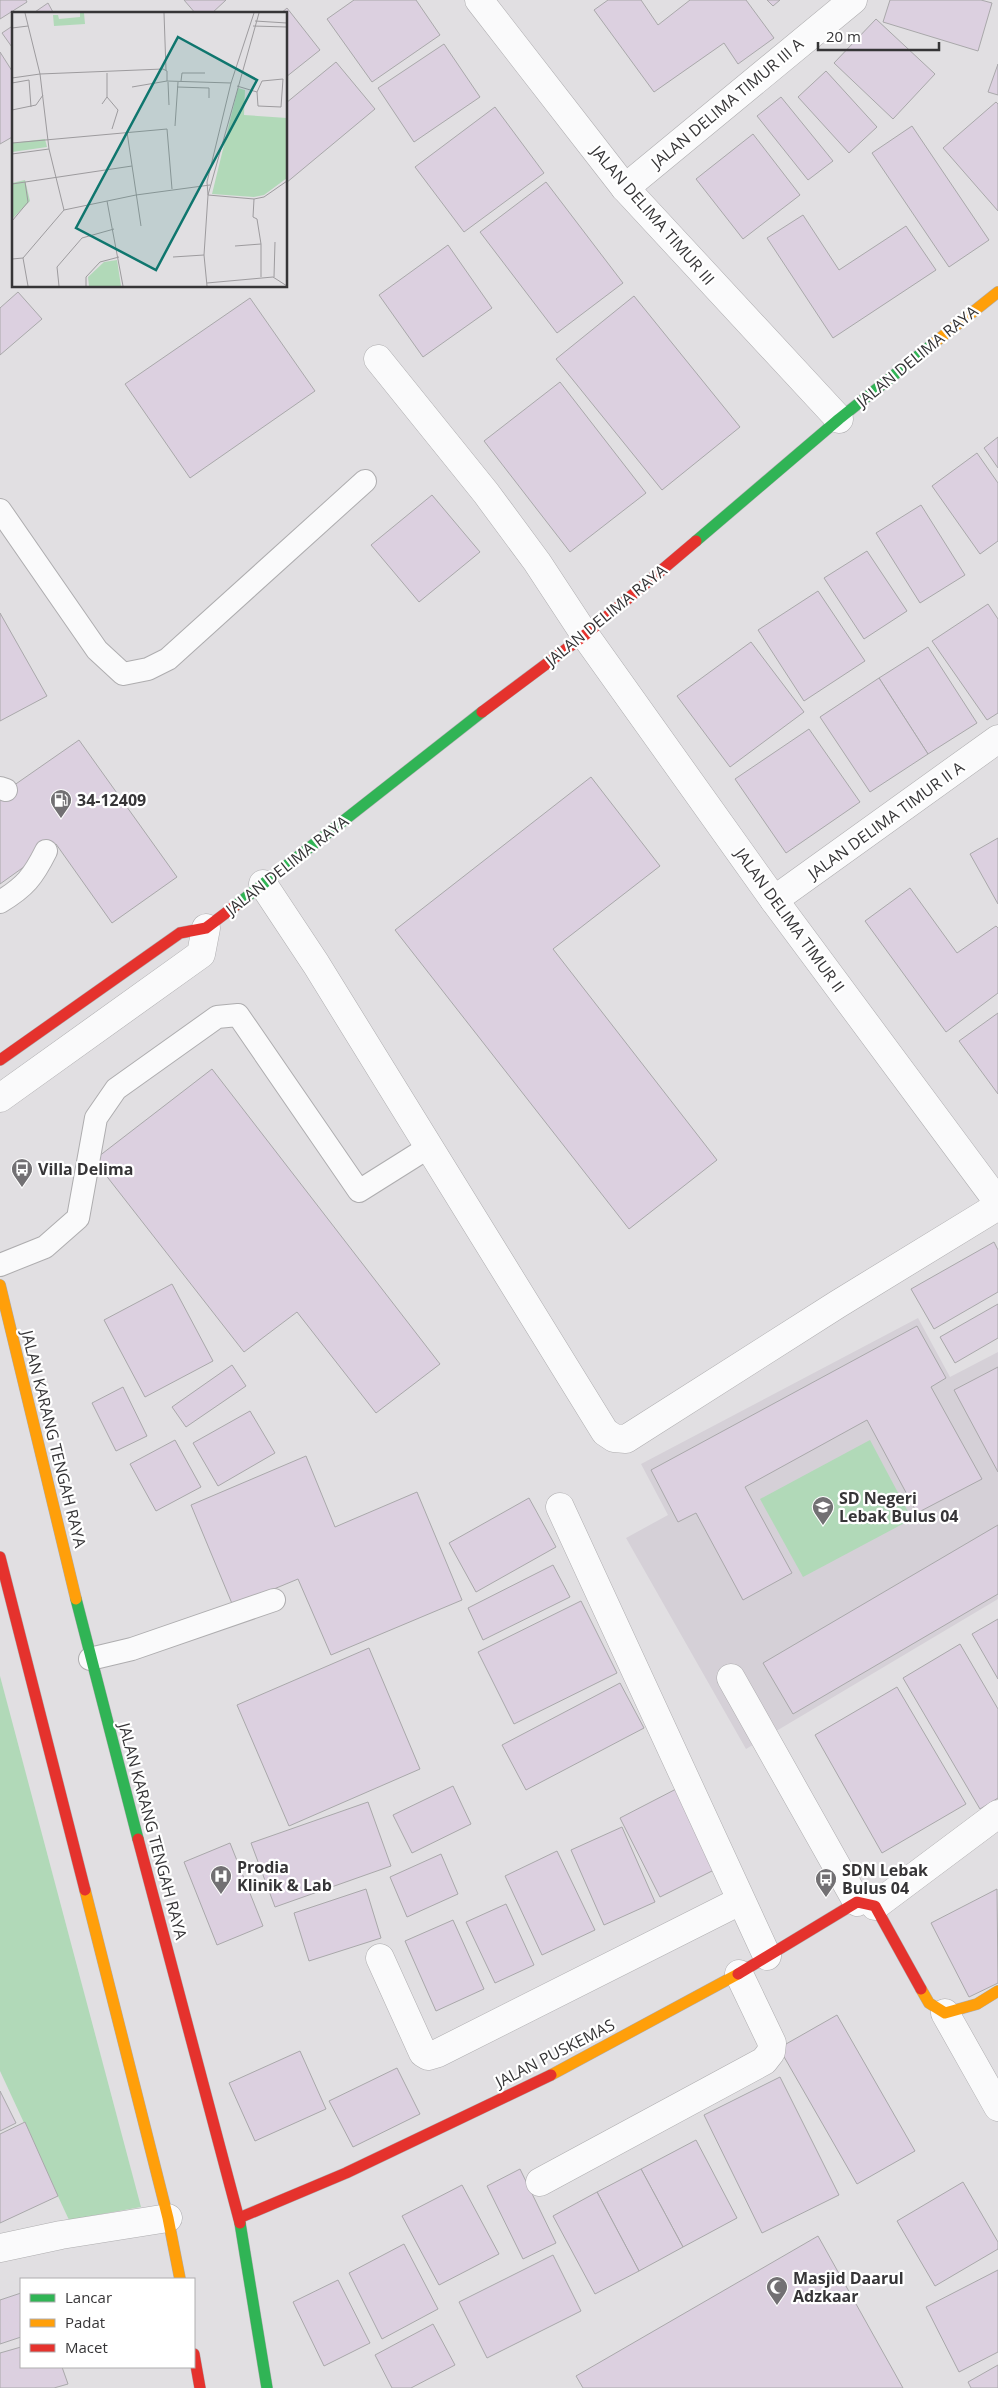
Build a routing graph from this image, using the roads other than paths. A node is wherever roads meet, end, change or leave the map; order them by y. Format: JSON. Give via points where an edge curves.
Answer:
{"nodes":[{"id":1,"x":479,"y":0,"type":"edge"},
{"id":2,"x":853,"y":0,"type":"edge"},
{"id":3,"x":625,"y":188,"type":"junction"},
{"id":4,"x":998,"y":292,"type":"edge"},
{"id":5,"x":378,"y":359,"type":"dead end"},
{"id":6,"x":839,"y":419,"type":"junction"},
{"id":7,"x":365,"y":481,"type":"dead end"},
{"id":8,"x":0,"y":510,"type":"edge"},
{"id":9,"x":585,"y":635,"type":"junction"},
{"id":10,"x":998,"y":739,"type":"edge"},
{"id":11,"x":46,"y":851,"type":"dead end"},
{"id":12,"x":263,"y":884,"type":"junction"},
{"id":13,"x":774,"y":900,"type":"junction"},
{"id":14,"x":0,"y":902,"type":"edge"},
{"id":15,"x":211,"y":924,"type":"junction"},
{"id":16,"x":0,"y":1060,"type":"edge"},
{"id":17,"x":0,"y":1098,"type":"edge"},
{"id":18,"x":429,"y":1147,"type":"junction"},
{"id":19,"x":998,"y":1204,"type":"edge"},
{"id":20,"x":0,"y":1264,"type":"edge"},
{"id":21,"x":0,"y":1284,"type":"edge"},
{"id":22,"x":560,"y":1507,"type":"dead end"},
{"id":23,"x":0,"y":1557,"type":"edge"},
{"id":24,"x":274,"y":1600,"type":"dead end"},
{"id":25,"x":90,"y":1659,"type":"junction"},
{"id":26,"x":731,"y":1678,"type":"dead end"},
{"id":27,"x":998,"y":1814,"type":"edge"},
{"id":28,"x":740,"y":1901,"type":"junction"},
{"id":29,"x":860,"y":1905,"type":"junction"},
{"id":30,"x":767,"y":1956,"type":"junction"},
{"id":31,"x":380,"y":1958,"type":"dead end"},
{"id":32,"x":738,"y":1974,"type":"junction"},
{"id":33,"x":998,"y":1991,"type":"edge"},
{"id":34,"x":946,"y":2013,"type":"junction"},
{"id":35,"x":998,"y":2107,"type":"edge"},
{"id":36,"x":540,"y":2182,"type":"dead end"},
{"id":37,"x":168,"y":2218,"type":"junction"},
{"id":38,"x":239,"y":2218,"type":"junction"},
{"id":39,"x":0,"y":2248,"type":"edge"},
{"id":40,"x":180,"y":2278,"type":"edge"},
{"id":41,"x":195,"y":2360,"type":"edge"},
{"id":42,"x":200,"y":2388,"type":"edge"},
{"id":43,"x":267,"y":2388,"type":"edge"}],
"edges":[{"from":1,"to":3,"type":"street","name":"JALAN DELIMA TIMUR III"},
{"from":2,"to":3,"type":"street","name":"JALAN DELIMA TIMUR III A"},
{"from":3,"to":6,"type":"street","name":"JALAN DELIMA TIMUR III"},
{"from":4,"to":6,"type":"street","name":"JALAN DELIMA RAYA"},
{"from":5,"to":9,"type":"street","name":"JALAN DELIMA TIMUR II","via":[[486,493]]},
{"from":6,"to":9,"type":"street","name":"JALAN DELIMA RAYA"},
{"from":7,"to":8,"type":"lane","via":[[168,659],[148,670],[123,674],[97,650]]},
{"from":9,"to":12,"type":"street","name":"JALAN DELIMA RAYA"},
{"from":9,"to":13,"type":"street","name":"JALAN DELIMA TIMUR II"},
{"from":10,"to":13,"type":"street","name":"JALAN DELIMA TIMUR II A"},
{"from":11,"to":14,"type":"lane","via":[[21,890]]},
{"from":12,"to":15,"type":"street","name":"JALAN DELIMA RAYA"},
{"from":12,"to":18,"type":"street"},
{"from":13,"to":19,"type":"street","name":"JALAN DELIMA TIMUR II"},
{"from":15,"to":16,"type":"street","name":"JALAN DELIMA RAYA","via":[[180,933]]},
{"from":15,"to":17,"type":"street","via":[[201,954]]},
{"from":18,"to":19,"type":"street","via":[[605,1432],[614,1438],[626,1439]]},
{"from":18,"to":20,"type":"lane","via":[[359,1191],[238,1015],[217,1017],[116,1089],[96,1118],[78,1218],[45,1247]]},
{"from":21,"to":25,"type":"street","name":"JALAN KARANG TENGAH RAYA"},
{"from":22,"to":28,"type":"street"},
{"from":23,"to":37,"type":"street"},
{"from":24,"to":25,"type":"lane","via":[[132,1649]]},
{"from":25,"to":38,"type":"street","name":"JALAN KARANG TENGAH RAYA"},
{"from":26,"to":29,"type":"street"},
{"from":27,"to":29,"type":"street"},
{"from":28,"to":30,"type":"street"},
{"from":28,"to":31,"type":"street","via":[[428,2056],[423,2052]]},
{"from":29,"to":30,"type":"street","name":"JALAN PUSKEMAS"},
{"from":29,"to":34,"type":"street","via":[[929,2003]]},
{"from":30,"to":32,"type":"street","name":"JALAN PUSKEMAS"},
{"from":32,"to":36,"type":"street","via":[[772,2043],[771,2052],[764,2061]]},
{"from":32,"to":38,"type":"street","name":"JALAN PUSKEMAS","via":[[580,2061],[346,2173]]},
{"from":33,"to":34,"type":"street","via":[[977,2004]]},
{"from":34,"to":35,"type":"street"},
{"from":37,"to":39,"type":"street"},
{"from":37,"to":40,"type":"street"},
{"from":38,"to":43,"type":"street","name":"JALAN KARANG TENGAH RAYA"},
{"from":41,"to":42,"type":"street"}]}
